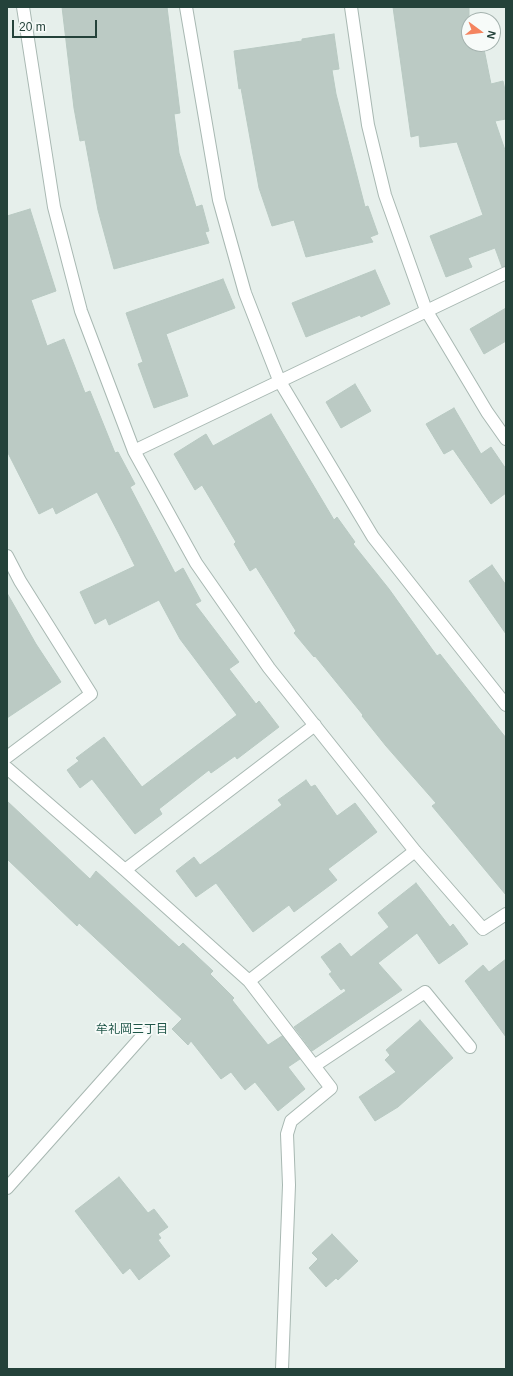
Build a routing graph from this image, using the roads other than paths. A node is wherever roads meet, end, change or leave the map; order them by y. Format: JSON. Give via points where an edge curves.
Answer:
{"nodes":[{"id":1,"x":23,"y":7,"type":"edge"},
{"id":2,"x":186,"y":7,"type":"edge"},
{"id":3,"x":351,"y":7,"type":"edge"},
{"id":4,"x":506,"y":273,"type":"edge"},
{"id":5,"x":426,"y":310,"type":"junction"},
{"id":6,"x":279,"y":380,"type":"junction"},
{"id":7,"x":506,"y":439,"type":"edge"},
{"id":8,"x":134,"y":451,"type":"junction"},
{"id":9,"x":7,"y":556,"type":"edge"},
{"id":10,"x":506,"y":705,"type":"edge"},
{"id":11,"x":315,"y":725,"type":"junction"},
{"id":12,"x":7,"y":757,"type":"edge"},
{"id":13,"x":7,"y":768,"type":"edge"},
{"id":14,"x":415,"y":851,"type":"junction"},
{"id":15,"x":124,"y":870,"type":"junction"},
{"id":16,"x":506,"y":914,"type":"edge"},
{"id":17,"x":249,"y":981,"type":"junction"},
{"id":18,"x":146,"y":1033,"type":"dead end"},
{"id":19,"x":470,"y":1047,"type":"dead end"},
{"id":20,"x":314,"y":1066,"type":"junction"},
{"id":21,"x":7,"y":1188,"type":"edge"},
{"id":22,"x":282,"y":1369,"type":"edge"}],
"edges":[{"from":1,"to":8,"type":"street","via":[[54,207],[81,311]]},
{"from":2,"to":6,"type":"street","via":[[219,200],[245,293]]},
{"from":3,"to":5,"type":"street","via":[[368,125],[385,195]]},
{"from":4,"to":5,"type":"street"},
{"from":5,"to":6,"type":"street"},
{"from":5,"to":7,"type":"street","via":[[486,412]]},
{"from":6,"to":8,"type":"street"},
{"from":6,"to":10,"type":"street","via":[[373,537]]},
{"from":8,"to":11,"type":"street","via":[[196,563],[269,668]]},
{"from":9,"to":12,"type":"street","via":[[91,694]]},
{"from":11,"to":14,"type":"street"},
{"from":11,"to":15,"type":"street"},
{"from":13,"to":15,"type":"street"},
{"from":14,"to":16,"type":"street","via":[[483,930]]},
{"from":14,"to":17,"type":"street"},
{"from":15,"to":17,"type":"street"},
{"from":17,"to":20,"type":"street"},
{"from":18,"to":21,"type":"street"},
{"from":19,"to":20,"type":"street","via":[[425,992]]},
{"from":20,"to":22,"type":"street","via":[[331,1088],[291,1121],[287,1134],[289,1185]]}]}
